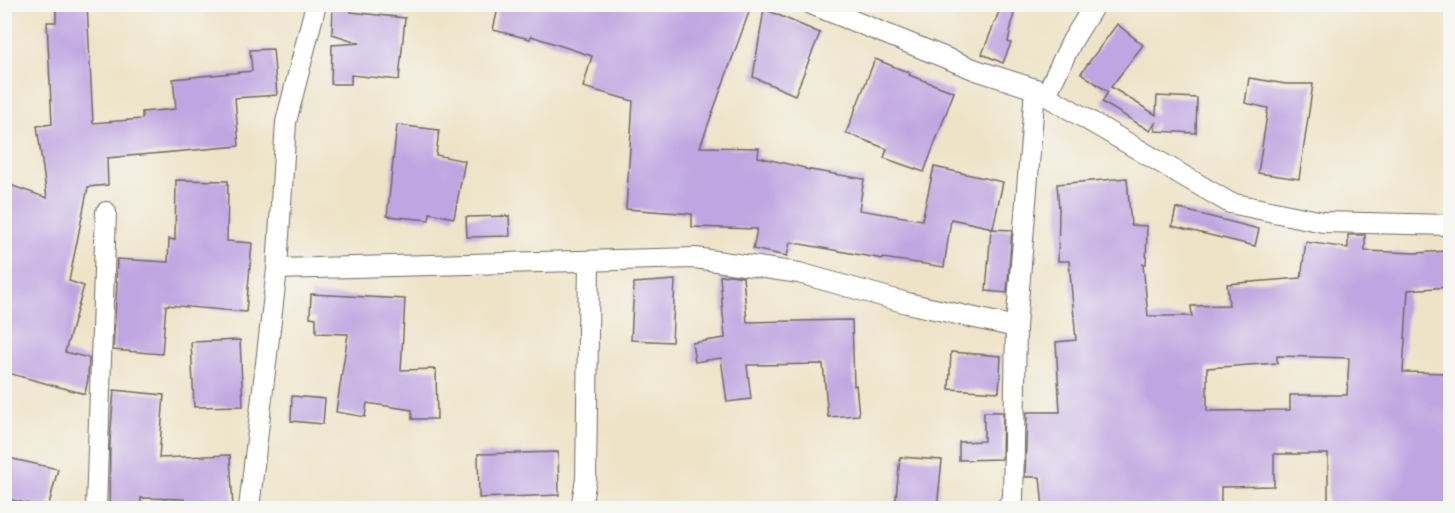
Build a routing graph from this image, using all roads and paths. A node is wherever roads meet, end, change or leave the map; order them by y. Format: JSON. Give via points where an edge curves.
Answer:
{"nodes":[{"id":1,"x":316,"y":4,"type":"edge"},
{"id":2,"x":811,"y":4,"type":"edge"},
{"id":3,"x":1095,"y":4,"type":"edge"},
{"id":4,"x":1040,"y":92,"type":"junction"},
{"id":5,"x":106,"y":212,"type":"dead end"},
{"id":6,"x":1450,"y":225,"type":"edge"},
{"id":7,"x":589,"y":261,"type":"junction"},
{"id":8,"x":277,"y":269,"type":"junction"},
{"id":9,"x":1016,"y":327,"type":"junction"},
{"id":10,"x":96,"y":508,"type":"edge"},
{"id":11,"x":249,"y":508,"type":"edge"},
{"id":12,"x":581,"y":508,"type":"edge"},
{"id":13,"x":1006,"y":508,"type":"edge"}],
"edges":[{"from":1,"to":8,"type":"street","via":[[285,122]]},
{"from":2,"to":4,"type":"street"},
{"from":3,"to":4,"type":"street"},
{"from":4,"to":6,"type":"street","via":[[1230,203],[1323,222]]},
{"from":4,"to":9,"type":"street"},
{"from":5,"to":10,"type":"street"},
{"from":7,"to":8,"type":"street"},
{"from":7,"to":9,"type":"street","via":[[695,258],[799,273],[907,303]]},
{"from":7,"to":12,"type":"street","via":[[585,479]]},
{"from":8,"to":11,"type":"street"},
{"from":9,"to":13,"type":"street","via":[[1013,499]]}]}
